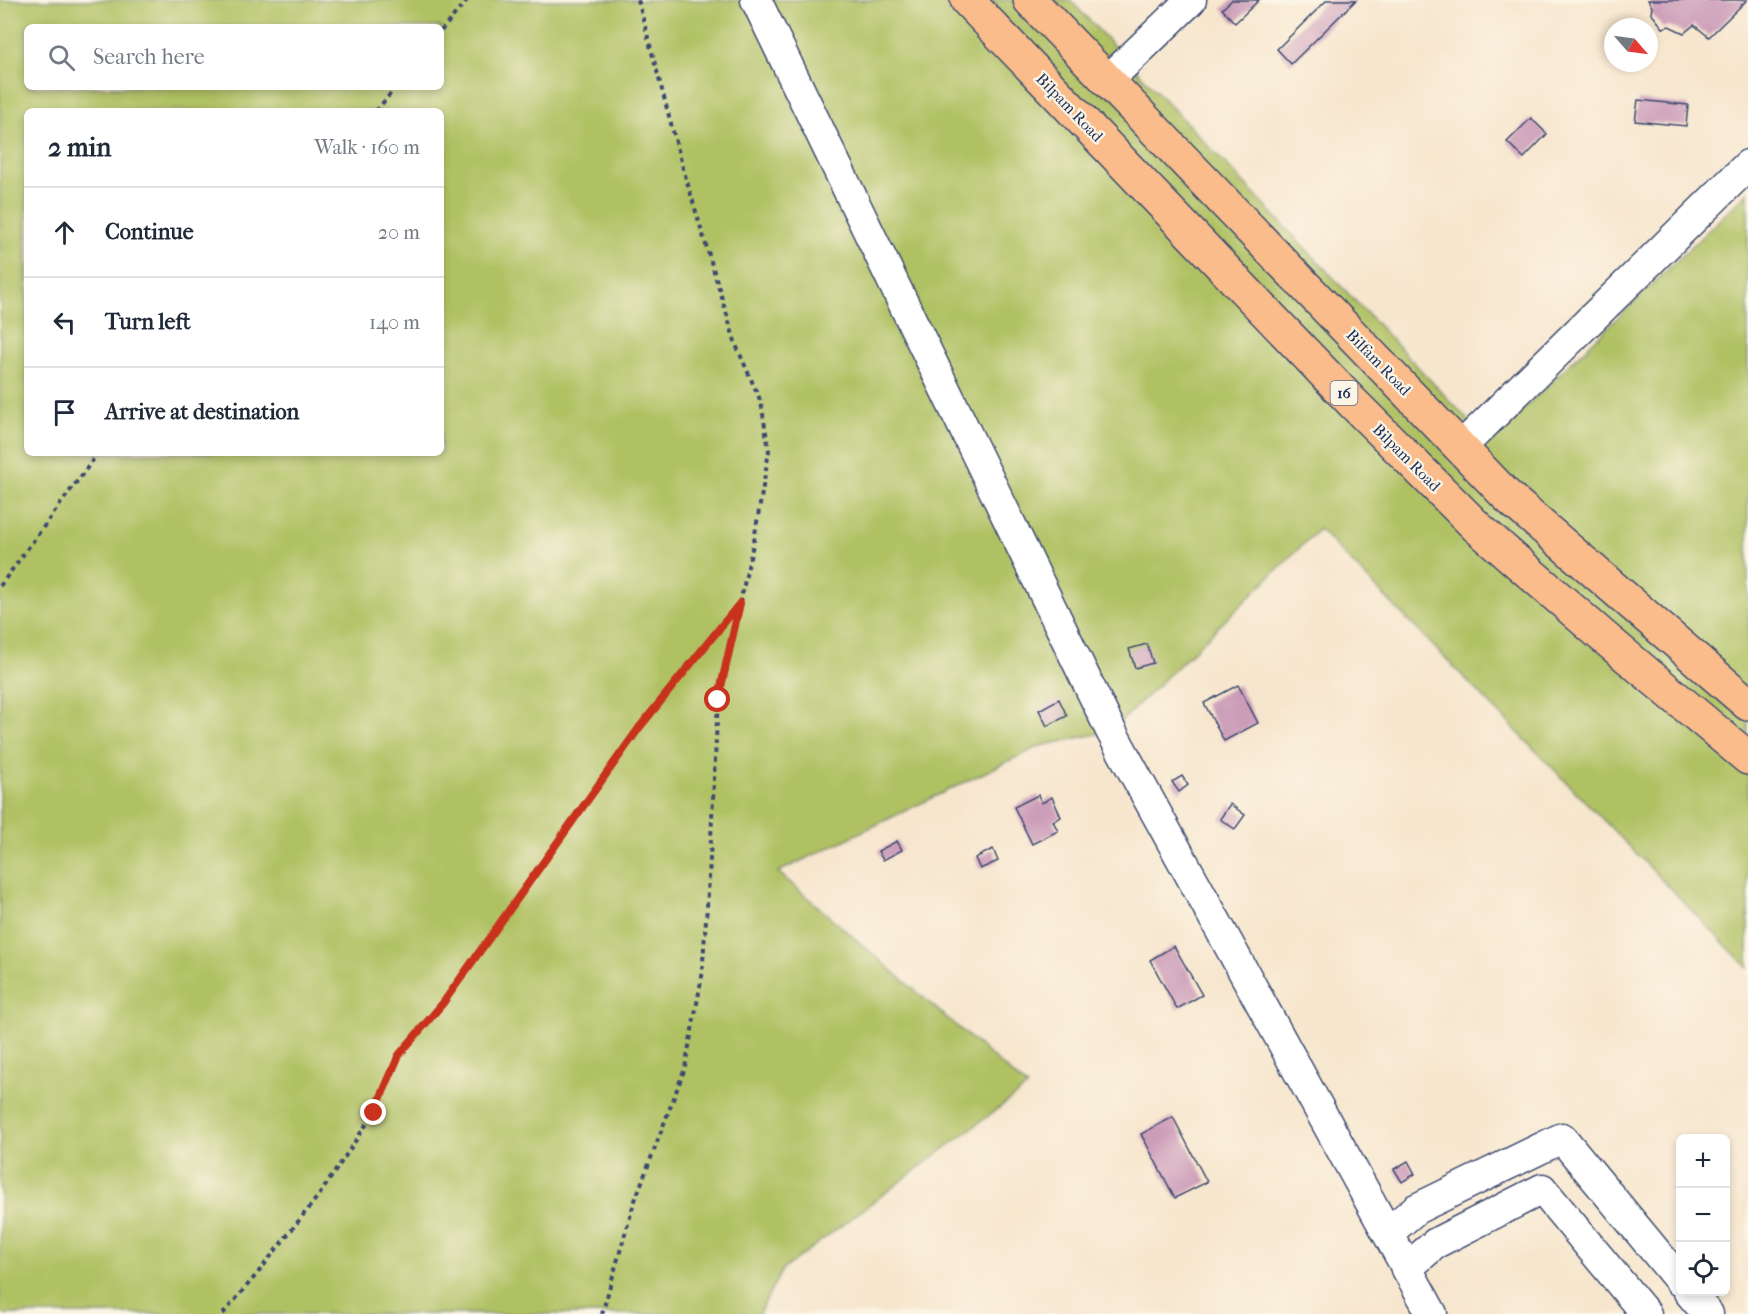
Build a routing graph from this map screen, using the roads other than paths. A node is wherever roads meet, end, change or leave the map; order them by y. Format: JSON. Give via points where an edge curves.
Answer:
{"nodes":[{"id":1,"x":756,"y":0,"type":"edge"},
{"id":2,"x":967,"y":0,"type":"edge"},
{"id":3,"x":1030,"y":0,"type":"edge"},
{"id":4,"x":1191,"y":0,"type":"edge"},
{"id":5,"x":1107,"y":81,"type":"junction"},
{"id":6,"x":1748,"y":165,"type":"edge"},
{"id":7,"x":1461,"y":447,"type":"junction"},
{"id":8,"x":1748,"y":704,"type":"edge"},
{"id":9,"x":1748,"y":758,"type":"edge"},
{"id":10,"x":1388,"y":1233,"type":"junction"},
{"id":11,"x":1406,"y":1269,"type":"junction"},
{"id":12,"x":1676,"y":1276,"type":"edge"},
{"id":13,"x":1692,"y":1296,"type":"edge"},
{"id":14,"x":1432,"y":1314,"type":"edge"},
{"id":15,"x":1646,"y":1314,"type":"edge"},
{"id":16,"x":1708,"y":1314,"type":"edge"}],
"edges":[{"from":1,"to":10,"type":"street","via":[[1111,731]]},
{"from":2,"to":9,"type":"main road","name":"Bilpam Road","number":"16","via":[[1477,527]]},
{"from":3,"to":5,"type":"main road","name":"Bilfam Road"},
{"from":4,"to":5,"type":"street"},
{"from":5,"to":7,"type":"main road","name":"Bilfam Road"},
{"from":6,"to":7,"type":"street"},
{"from":7,"to":8,"type":"main road","name":"Bilfam Road","via":[[1507,496]]},
{"from":10,"to":11,"type":"street"},
{"from":10,"to":12,"type":"street","via":[[1416,1209],[1562,1138]]},
{"from":11,"to":14,"type":"street"},
{"from":11,"to":15,"type":"street","via":[[1436,1243],[1542,1189]]},
{"from":13,"to":16,"type":"street"}]}
